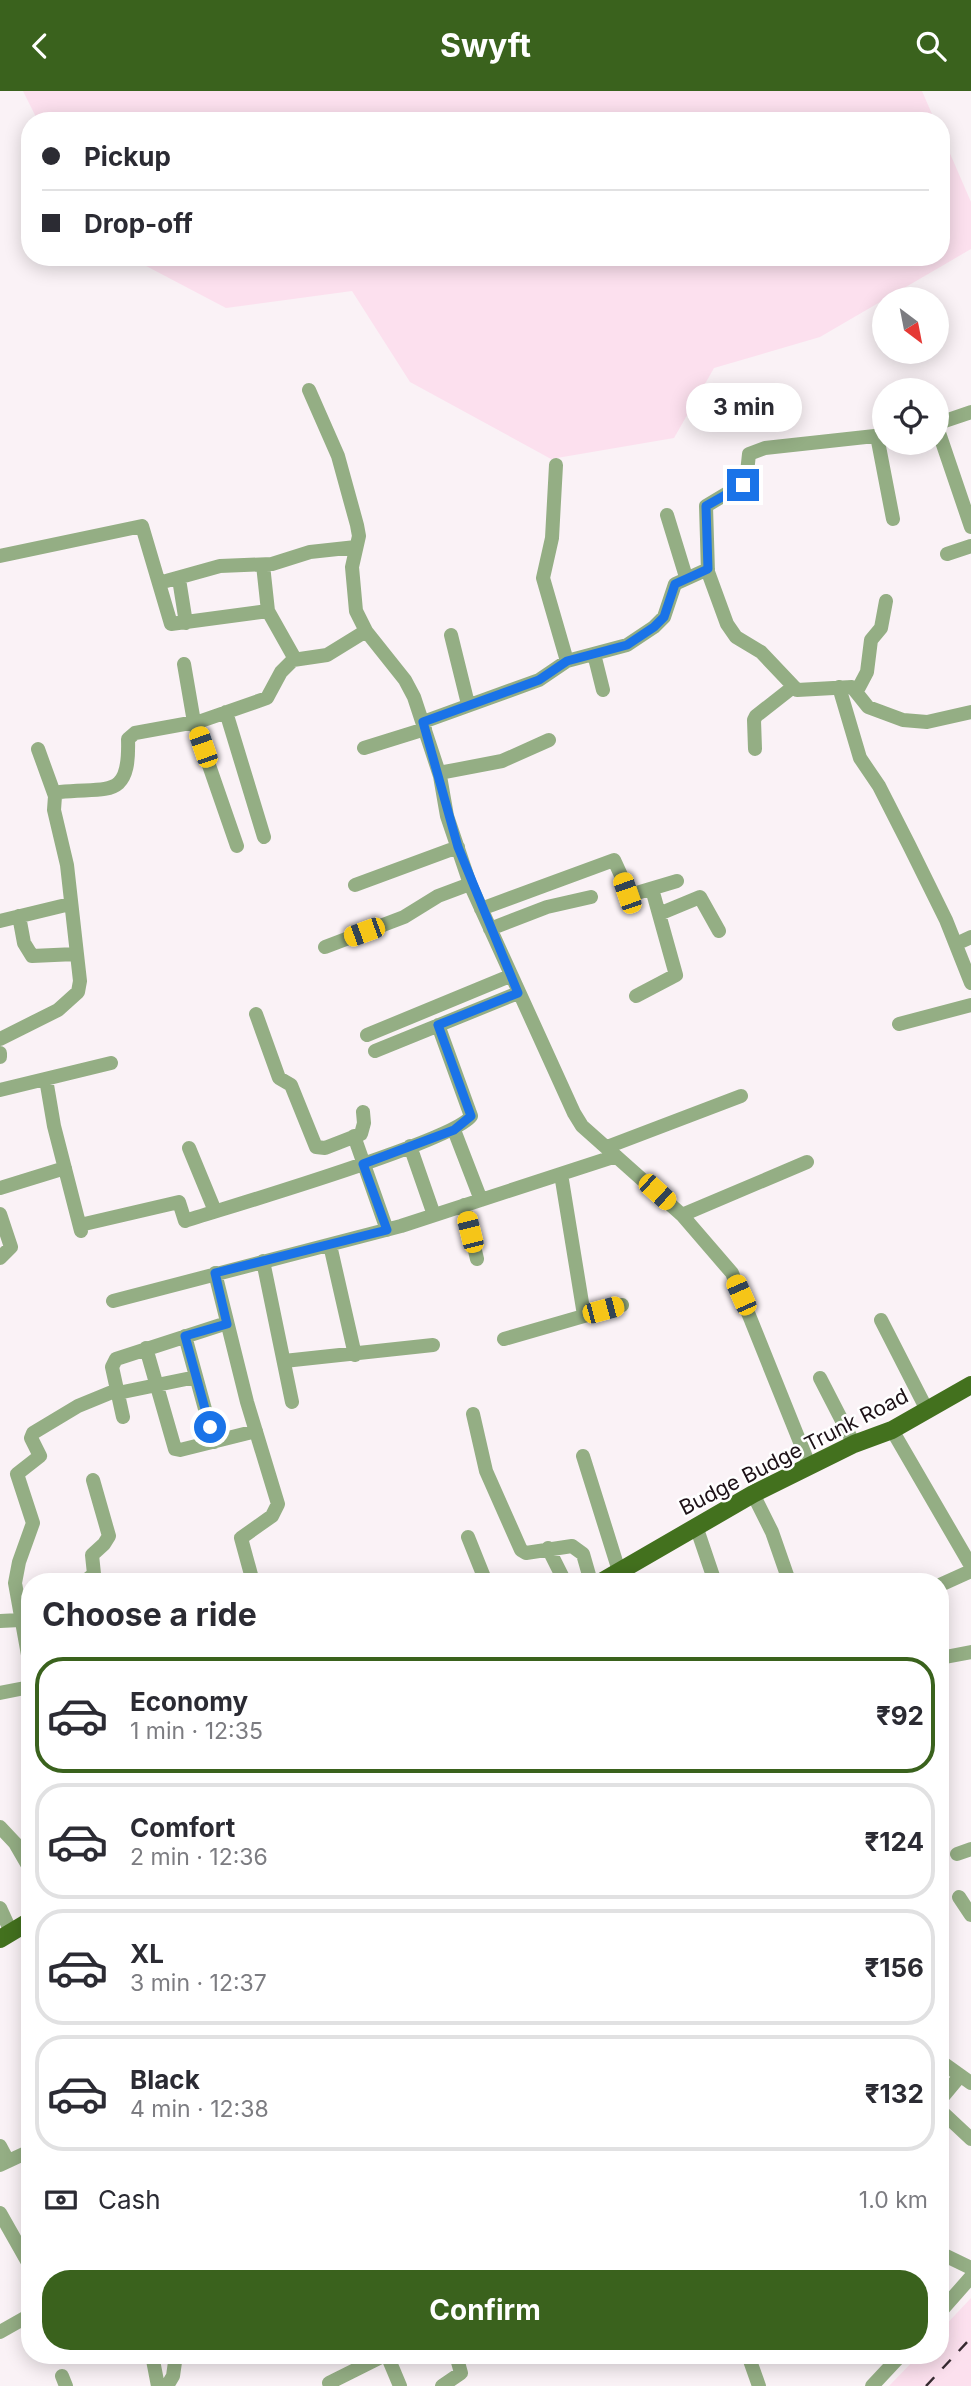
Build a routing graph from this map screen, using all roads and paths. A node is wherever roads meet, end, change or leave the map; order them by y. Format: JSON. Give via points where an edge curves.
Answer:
{"nodes":[{"id":1,"x":309,"y":390,"type":"dead end"},
{"id":2,"x":971,"y":412,"type":"edge"},
{"id":3,"x":949,"y":420,"type":"edge"},
{"id":4,"x":872,"y":437,"type":"edge"},
{"id":5,"x":883,"y":455,"type":"edge"},
{"id":6,"x":947,"y":455,"type":"edge"},
{"id":7,"x":556,"y":465,"type":"dead end"},
{"id":8,"x":667,"y":515,"type":"dead end"},
{"id":9,"x":893,"y":519,"type":"dead end"},
{"id":10,"x":971,"y":527,"type":"edge"},
{"id":11,"x":971,"y":546,"type":"edge"},
{"id":12,"x":356,"y":547,"type":"junction"},
{"id":13,"x":947,"y":554,"type":"dead end"},
{"id":14,"x":0,"y":556,"type":"edge"},
{"id":15,"x":263,"y":565,"type":"junction"},
{"id":16,"x":708,"y":569,"type":"junction"},
{"id":17,"x":686,"y":577,"type":"junction"},
{"id":18,"x":179,"y":579,"type":"junction"},
{"id":19,"x":159,"y":583,"type":"junction"},
{"id":20,"x":886,"y":601,"type":"dead end"},
{"id":21,"x":268,"y":611,"type":"junction"},
{"id":22,"x":186,"y":623,"type":"junction"},
{"id":23,"x":366,"y":631,"type":"junction"},
{"id":24,"x":451,"y":635,"type":"dead end"},
{"id":25,"x":594,"y":654,"type":"junction"},
{"id":26,"x":295,"y":659,"type":"junction"},
{"id":27,"x":567,"y":661,"type":"junction"},
{"id":28,"x":184,"y":664,"type":"dead end"},
{"id":29,"x":793,"y":687,"type":"junction"},
{"id":30,"x":839,"y":687,"type":"junction"},
{"id":31,"x":603,"y":690,"type":"dead end"},
{"id":32,"x":857,"y":691,"type":"junction"},
{"id":33,"x":468,"y":704,"type":"junction"},
{"id":34,"x":226,"y":712,"type":"junction"},
{"id":35,"x":971,"y":712,"type":"edge"},
{"id":36,"x":194,"y":722,"type":"junction"},
{"id":37,"x":424,"y":725,"type":"junction"},
{"id":38,"x":549,"y":740,"type":"dead end"},
{"id":39,"x":364,"y":748,"type":"dead end"},
{"id":40,"x":38,"y":749,"type":"dead end"},
{"id":41,"x":755,"y":749,"type":"dead end"},
{"id":42,"x":439,"y":773,"type":"junction"},
{"id":43,"x":55,"y":796,"type":"junction"},
{"id":44,"x":264,"y":837,"type":"dead end"},
{"id":45,"x":237,"y":846,"type":"dead end"},
{"id":46,"x":458,"y":847,"type":"junction"},
{"id":47,"x":677,"y":881,"type":"dead end"},
{"id":48,"x":355,"y":884,"type":"dead end"},
{"id":49,"x":471,"y":884,"type":"junction"},
{"id":50,"x":652,"y":890,"type":"junction"},
{"id":51,"x":591,"y":897,"type":"dead end"},
{"id":52,"x":70,"y":904,"type":"junction"},
{"id":53,"x":481,"y":909,"type":"junction"},
{"id":54,"x":659,"y":914,"type":"junction"},
{"id":55,"x":19,"y":916,"type":"junction"},
{"id":56,"x":0,"y":921,"type":"edge"},
{"id":57,"x":490,"y":929,"type":"junction"},
{"id":58,"x":719,"y":931,"type":"dead end"},
{"id":59,"x":971,"y":937,"type":"edge"},
{"id":60,"x":956,"y":944,"type":"junction"},
{"id":61,"x":325,"y":947,"type":"dead end"},
{"id":62,"x":76,"y":954,"type":"junction"},
{"id":63,"x":510,"y":975,"type":"junction"},
{"id":64,"x":971,"y":983,"type":"edge"},
{"id":65,"x":518,"y":993,"type":"junction"},
{"id":66,"x":636,"y":996,"type":"dead end"},
{"id":67,"x":971,"y":1005,"type":"edge"},
{"id":68,"x":256,"y":1014,"type":"dead end"},
{"id":69,"x":899,"y":1024,"type":"dead end"},
{"id":70,"x":438,"y":1025,"type":"junction"},
{"id":71,"x":367,"y":1035,"type":"dead end"},
{"id":72,"x":0,"y":1039,"type":"edge"},
{"id":73,"x":375,"y":1051,"type":"dead end"},
{"id":74,"x":111,"y":1063,"type":"dead end"},
{"id":75,"x":46,"y":1079,"type":"junction"},
{"id":76,"x":0,"y":1090,"type":"edge"},
{"id":77,"x":741,"y":1096,"type":"dead end"},
{"id":78,"x":363,"y":1112,"type":"dead end"},
{"id":79,"x":454,"y":1130,"type":"junction"},
{"id":80,"x":354,"y":1136,"type":"junction"},
{"id":81,"x":410,"y":1146,"type":"junction"},
{"id":82,"x":189,"y":1148,"type":"dead end"},
{"id":83,"x":611,"y":1152,"type":"junction"},
{"id":84,"x":807,"y":1163,"type":"dead end"},
{"id":85,"x":363,"y":1164,"type":"junction"},
{"id":86,"x":65,"y":1168,"type":"junction"},
{"id":87,"x":561,"y":1174,"type":"junction"},
{"id":88,"x":0,"y":1188,"type":"edge"},
{"id":89,"x":481,"y":1199,"type":"junction"},
{"id":90,"x":464,"y":1205,"type":"junction"},
{"id":91,"x":215,"y":1211,"type":"junction"},
{"id":92,"x":0,"y":1214,"type":"edge"},
{"id":93,"x":434,"y":1215,"type":"junction"},
{"id":94,"x":682,"y":1215,"type":"junction"},
{"id":95,"x":387,"y":1230,"type":"junction"},
{"id":96,"x":330,"y":1245,"type":"junction"},
{"id":97,"x":0,"y":1258,"type":"edge"},
{"id":98,"x":477,"y":1259,"type":"dead end"},
{"id":99,"x":263,"y":1261,"type":"junction"},
{"id":100,"x":215,"y":1273,"type":"junction"},
{"id":101,"x":113,"y":1301,"type":"dead end"},
{"id":102,"x":622,"y":1305,"type":"dead end"},
{"id":103,"x":584,"y":1315,"type":"junction"},
{"id":104,"x":881,"y":1320,"type":"dead end"},
{"id":105,"x":227,"y":1324,"type":"junction"},
{"id":106,"x":185,"y":1336,"type":"junction"},
{"id":107,"x":504,"y":1339,"type":"dead end"},
{"id":108,"x":433,"y":1345,"type":"dead end"},
{"id":109,"x":146,"y":1348,"type":"junction"},
{"id":110,"x":355,"y":1355,"type":"junction"},
{"id":111,"x":284,"y":1361,"type":"junction"},
{"id":112,"x":197,"y":1377,"type":"junction"},
{"id":113,"x":820,"y":1378,"type":"dead end"},
{"id":114,"x":971,"y":1385,"type":"edge"},
{"id":115,"x":156,"y":1386,"type":"junction"},
{"id":116,"x":117,"y":1392,"type":"junction"},
{"id":117,"x":292,"y":1402,"type":"dead end"},
{"id":118,"x":927,"y":1410,"type":"junction"},
{"id":119,"x":473,"y":1414,"type":"dead end"},
{"id":120,"x":123,"y":1417,"type":"dead end"},
{"id":121,"x":892,"y":1430,"type":"junction"},
{"id":122,"x":257,"y":1431,"type":"junction"},
{"id":123,"x":214,"y":1442,"type":"junction"},
{"id":124,"x":855,"y":1444,"type":"junction"},
{"id":125,"x":583,"y":1456,"type":"dead end"},
{"id":126,"x":810,"y":1467,"type":"junction"},
{"id":127,"x":93,"y":1480,"type":"dead end"},
{"id":128,"x":753,"y":1494,"type":"junction"},
{"id":129,"x":696,"y":1526,"type":"junction"},
{"id":130,"x":468,"y":1537,"type":"dead end"},
{"id":131,"x":548,"y":1548,"type":"junction"},
{"id":132,"x":971,"y":1569,"type":"edge"},
{"id":133,"x":620,"y":1571,"type":"junction"},
{"id":134,"x":94,"y":1573,"type":"edge"},
{"id":135,"x":251,"y":1573,"type":"edge"},
{"id":136,"x":482,"y":1573,"type":"edge"},
{"id":137,"x":560,"y":1573,"type":"edge"},
{"id":138,"x":588,"y":1573,"type":"edge"},
{"id":139,"x":617,"y":1573,"type":"edge"},
{"id":140,"x":712,"y":1573,"type":"edge"},
{"id":141,"x":786,"y":1573,"type":"edge"},
{"id":142,"x":949,"y":1580,"type":"edge"},
{"id":143,"x":21,"y":1598,"type":"edge"},
{"id":144,"x":21,"y":1613,"type":"edge"},
{"id":145,"x":0,"y":1621,"type":"edge"},
{"id":146,"x":971,"y":1652,"type":"edge"},
{"id":147,"x":949,"y":1656,"type":"edge"},
{"id":148,"x":21,"y":1689,"type":"edge"},
{"id":149,"x":0,"y":1693,"type":"edge"},
{"id":150,"x":0,"y":1827,"type":"edge"},
{"id":151,"x":21,"y":1853,"type":"edge"},
{"id":152,"x":959,"y":1897,"type":"dead end"},
{"id":153,"x":0,"y":1908,"type":"edge"},
{"id":154,"x":971,"y":1915,"type":"edge"},
{"id":155,"x":21,"y":1927,"type":"edge"},
{"id":156,"x":6,"y":1936,"type":"edge"},
{"id":157,"x":949,"y":2067,"type":"edge"},
{"id":158,"x":966,"y":2077,"type":"edge"},
{"id":159,"x":949,"y":2092,"type":"edge"},
{"id":160,"x":949,"y":2118,"type":"edge"},
{"id":161,"x":971,"y":2139,"type":"edge"},
{"id":162,"x":0,"y":2146,"type":"edge"},
{"id":163,"x":21,"y":2155,"type":"edge"},
{"id":164,"x":4,"y":2163,"type":"edge"},
{"id":165,"x":0,"y":2213,"type":"edge"},
{"id":166,"x":6,"y":2233,"type":"edge"},
{"id":167,"x":21,"y":2253,"type":"edge"},
{"id":168,"x":949,"y":2258,"type":"edge"},
{"id":169,"x":971,"y":2269,"type":"edge"},
{"id":170,"x":971,"y":2277,"type":"edge"},
{"id":171,"x":949,"y":2302,"type":"edge"},
{"id":172,"x":21,"y":2320,"type":"edge"},
{"id":173,"x":0,"y":2332,"type":"edge"},
{"id":174,"x":154,"y":2364,"type":"edge"},
{"id":175,"x":175,"y":2364,"type":"edge"},
{"id":176,"x":368,"y":2364,"type":"edge"},
{"id":177,"x":390,"y":2364,"type":"edge"},
{"id":178,"x":458,"y":2364,"type":"edge"},
{"id":179,"x":751,"y":2364,"type":"edge"},
{"id":180,"x":893,"y":2364,"type":"edge"},
{"id":181,"x":354,"y":2371,"type":"junction"},
{"id":182,"x":329,"y":2383,"type":"dead end"},
{"id":183,"x":158,"y":2386,"type":"edge"},
{"id":184,"x":167,"y":2386,"type":"edge"},
{"id":185,"x":358,"y":2386,"type":"edge"},
{"id":186,"x":400,"y":2386,"type":"edge"},
{"id":187,"x":442,"y":2386,"type":"edge"},
{"id":188,"x":759,"y":2386,"type":"edge"},
{"id":189,"x":872,"y":2386,"type":"edge"}],
"edges":[{"from":1,"to":12,"type":"street","via":[[338,456],[357,525]]},
{"from":2,"to":3,"type":"street"},
{"from":4,"to":16,"type":"street","via":[[765,448],[749,454],[746,482],[706,506]]},
{"from":5,"to":9,"type":"street"},
{"from":6,"to":10,"type":"street"},
{"from":7,"to":27,"type":"street","via":[[552,538],[543,577]]},
{"from":8,"to":17,"type":"street"},
{"from":11,"to":13,"type":"street"},
{"from":12,"to":15,"type":"street","via":[[310,552]]},
{"from":12,"to":23,"type":"street","via":[[354,606]]},
{"from":14,"to":19,"type":"street","via":[[142,526]]},
{"from":15,"to":18,"type":"street","via":[[220,566]]},
{"from":15,"to":21,"type":"street"},
{"from":16,"to":17,"type":"street"},
{"from":16,"to":29,"type":"street","via":[[727,624]]},
{"from":17,"to":25,"type":"street","via":[[675,584],[668,611],[654,627],[627,645]]},
{"from":18,"to":19,"type":"street"},
{"from":18,"to":22,"type":"street"},
{"from":19,"to":22,"type":"street","via":[[170,624]]},
{"from":20,"to":32,"type":"street","via":[[881,628],[871,640],[867,672]]},
{"from":21,"to":22,"type":"street"},
{"from":21,"to":26,"type":"street"},
{"from":23,"to":26,"type":"street","via":[[327,655]]},
{"from":23,"to":37,"type":"street","via":[[405,680]]},
{"from":24,"to":33,"type":"street"},
{"from":25,"to":27,"type":"street"},
{"from":25,"to":31,"type":"street"},
{"from":26,"to":34,"type":"street","via":[[281,672],[271,696]]},
{"from":27,"to":33,"type":"street","via":[[539,680]]},
{"from":28,"to":36,"type":"street"},
{"from":29,"to":30,"type":"street"},
{"from":29,"to":41,"type":"street","via":[[756,716]]},
{"from":30,"to":32,"type":"street"},
{"from":30,"to":60,"type":"street","via":[[860,758],[879,786]]},
{"from":32,"to":35,"type":"street","via":[[874,711],[903,720],[927,722]]},
{"from":33,"to":37,"type":"street"},
{"from":34,"to":36,"type":"street"},
{"from":34,"to":44,"type":"street"},
{"from":36,"to":43,"type":"street","via":[[131,735],[124,778],[114,787]]},
{"from":36,"to":45,"type":"street"},
{"from":37,"to":39,"type":"street"},
{"from":37,"to":42,"type":"street"},
{"from":38,"to":42,"type":"street","via":[[502,761]]},
{"from":40,"to":43,"type":"street"},
{"from":42,"to":46,"type":"street"},
{"from":43,"to":52,"type":"street"},
{"from":46,"to":48,"type":"street"},
{"from":46,"to":49,"type":"street"},
{"from":47,"to":50,"type":"street"},
{"from":49,"to":53,"type":"street"},
{"from":49,"to":61,"type":"street","via":[[438,896],[404,917]]},
{"from":50,"to":53,"type":"street","via":[[630,895],[614,860]]},
{"from":50,"to":54,"type":"street"},
{"from":51,"to":57,"type":"street","via":[[547,907]]},
{"from":52,"to":55,"type":"street"},
{"from":52,"to":62,"type":"street"},
{"from":53,"to":57,"type":"street"},
{"from":54,"to":58,"type":"street","via":[[700,897]]},
{"from":54,"to":66,"type":"street","via":[[676,975]]},
{"from":55,"to":56,"type":"street"},
{"from":55,"to":62,"type":"street","via":[[24,943],[32,956]]},
{"from":57,"to":63,"type":"street"},
{"from":59,"to":60,"type":"street"},
{"from":60,"to":64,"type":"street"},
{"from":62,"to":72,"type":"street","via":[[80,981],[73,999]]},
{"from":63,"to":65,"type":"street"},
{"from":63,"to":71,"type":"street"},
{"from":65,"to":70,"type":"street"},
{"from":65,"to":83,"type":"street","via":[[574,1113]]},
{"from":67,"to":69,"type":"street"},
{"from":68,"to":80,"type":"street","via":[[279,1078],[291,1085],[316,1147]]},
{"from":70,"to":73,"type":"street"},
{"from":70,"to":79,"type":"street","via":[[471,1116]]},
{"from":74,"to":75,"type":"street"},
{"from":75,"to":76,"type":"street"},
{"from":75,"to":86,"type":"street"},
{"from":77,"to":83,"type":"street"},
{"from":78,"to":80,"type":"street","via":[[363,1130]]},
{"from":79,"to":81,"type":"street"},
{"from":79,"to":89,"type":"street"},
{"from":80,"to":85,"type":"street"},
{"from":81,"to":85,"type":"street"},
{"from":81,"to":93,"type":"street"},
{"from":82,"to":91,"type":"street"},
{"from":83,"to":87,"type":"street"},
{"from":83,"to":94,"type":"street"},
{"from":84,"to":94,"type":"street"},
{"from":85,"to":91,"type":"street"},
{"from":85,"to":95,"type":"street"},
{"from":86,"to":88,"type":"street"},
{"from":86,"to":91,"type":"street","via":[[81,1229],[179,1202],[185,1221]]},
{"from":87,"to":89,"type":"street"},
{"from":87,"to":103,"type":"street"},
{"from":89,"to":90,"type":"street"},
{"from":90,"to":93,"type":"street"},
{"from":90,"to":98,"type":"street"},
{"from":92,"to":97,"type":"street","via":[[11,1247]]},
{"from":93,"to":95,"type":"street"},
{"from":94,"to":126,"type":"street","via":[[732,1273]]},
{"from":95,"to":96,"type":"street"},
{"from":96,"to":99,"type":"street"},
{"from":96,"to":110,"type":"street"},
{"from":99,"to":100,"type":"street"},
{"from":99,"to":111,"type":"street"},
{"from":100,"to":101,"type":"street"},
{"from":100,"to":105,"type":"street"},
{"from":102,"to":103,"type":"street"},
{"from":103,"to":107,"type":"street"},
{"from":104,"to":118,"type":"street"},
{"from":105,"to":106,"type":"street"},
{"from":105,"to":122,"type":"street"},
{"from":106,"to":109,"type":"street"},
{"from":106,"to":112,"type":"street"},
{"from":108,"to":110,"type":"street"},
{"from":109,"to":115,"type":"street"},
{"from":109,"to":116,"type":"street","via":[[113,1362]]},
{"from":110,"to":111,"type":"street"},
{"from":111,"to":117,"type":"street"},
{"from":112,"to":115,"type":"street"},
{"from":112,"to":123,"type":"street"},
{"from":113,"to":124,"type":"street"},
{"from":114,"to":118,"type":"main road","name":"Budge Budge Trunk Road"},
{"from":115,"to":116,"type":"street"},
{"from":115,"to":123,"type":"street","via":[[175,1449]]},
{"from":116,"to":120,"type":"street"},
{"from":116,"to":143,"type":"street","via":[[78,1406],[31,1435],[40,1456],[16,1478],[33,1523],[17,1571]]},
{"from":118,"to":121,"type":"main road","name":"Budge Budge Trunk Road"},
{"from":119,"to":131,"type":"street","via":[[486,1471],[521,1550]]},
{"from":121,"to":124,"type":"main road","name":"Budge Budge Trunk Road"},
{"from":121,"to":132,"type":"street"},
{"from":122,"to":123,"type":"street"},
{"from":122,"to":135,"type":"street","via":[[278,1504],[272,1516],[241,1538]]},
{"from":124,"to":126,"type":"main road","name":"Budge Budge Trunk Road"},
{"from":125,"to":133,"type":"street"},
{"from":126,"to":128,"type":"main road","name":"Budge Budge Trunk Road"},
{"from":127,"to":134,"type":"street","via":[[108,1536],[92,1555]]},
{"from":128,"to":129,"type":"main road","name":"Budge Budge Trunk Road"},
{"from":128,"to":141,"type":"street"},
{"from":129,"to":133,"type":"main road","name":"Budge Budge Trunk Road"},
{"from":129,"to":140,"type":"street"},
{"from":130,"to":136,"type":"street"},
{"from":131,"to":137,"type":"street"},
{"from":131,"to":138,"type":"street","via":[[565,1545],[578,1550]]},
{"from":132,"to":142,"type":"street"},
{"from":133,"to":139,"type":"main road","name":"Budge Budge Trunk Road"},
{"from":144,"to":145,"type":"street"},
{"from":146,"to":147,"type":"street"},
{"from":148,"to":149,"type":"street"},
{"from":150,"to":151,"type":"street"},
{"from":152,"to":154,"type":"street"},
{"from":153,"to":156,"type":"street"},
{"from":155,"to":156,"type":"main road"},
{"from":157,"to":158,"type":"street"},
{"from":158,"to":159,"type":"street"},
{"from":160,"to":161,"type":"street"},
{"from":162,"to":164,"type":"street"},
{"from":163,"to":164,"type":"street"},
{"from":165,"to":166,"type":"street"},
{"from":166,"to":167,"type":"street"},
{"from":168,"to":169,"type":"street"},
{"from":170,"to":171,"type":"street"},
{"from":172,"to":173,"type":"street"},
{"from":174,"to":183,"type":"street"},
{"from":175,"to":184,"type":"street"},
{"from":176,"to":181,"type":"street"},
{"from":177,"to":186,"type":"street"},
{"from":178,"to":187,"type":"street","via":[[461,2373]]},
{"from":179,"to":188,"type":"street"},
{"from":180,"to":189,"type":"street"},
{"from":181,"to":182,"type":"street"},
{"from":181,"to":185,"type":"street"}]}
